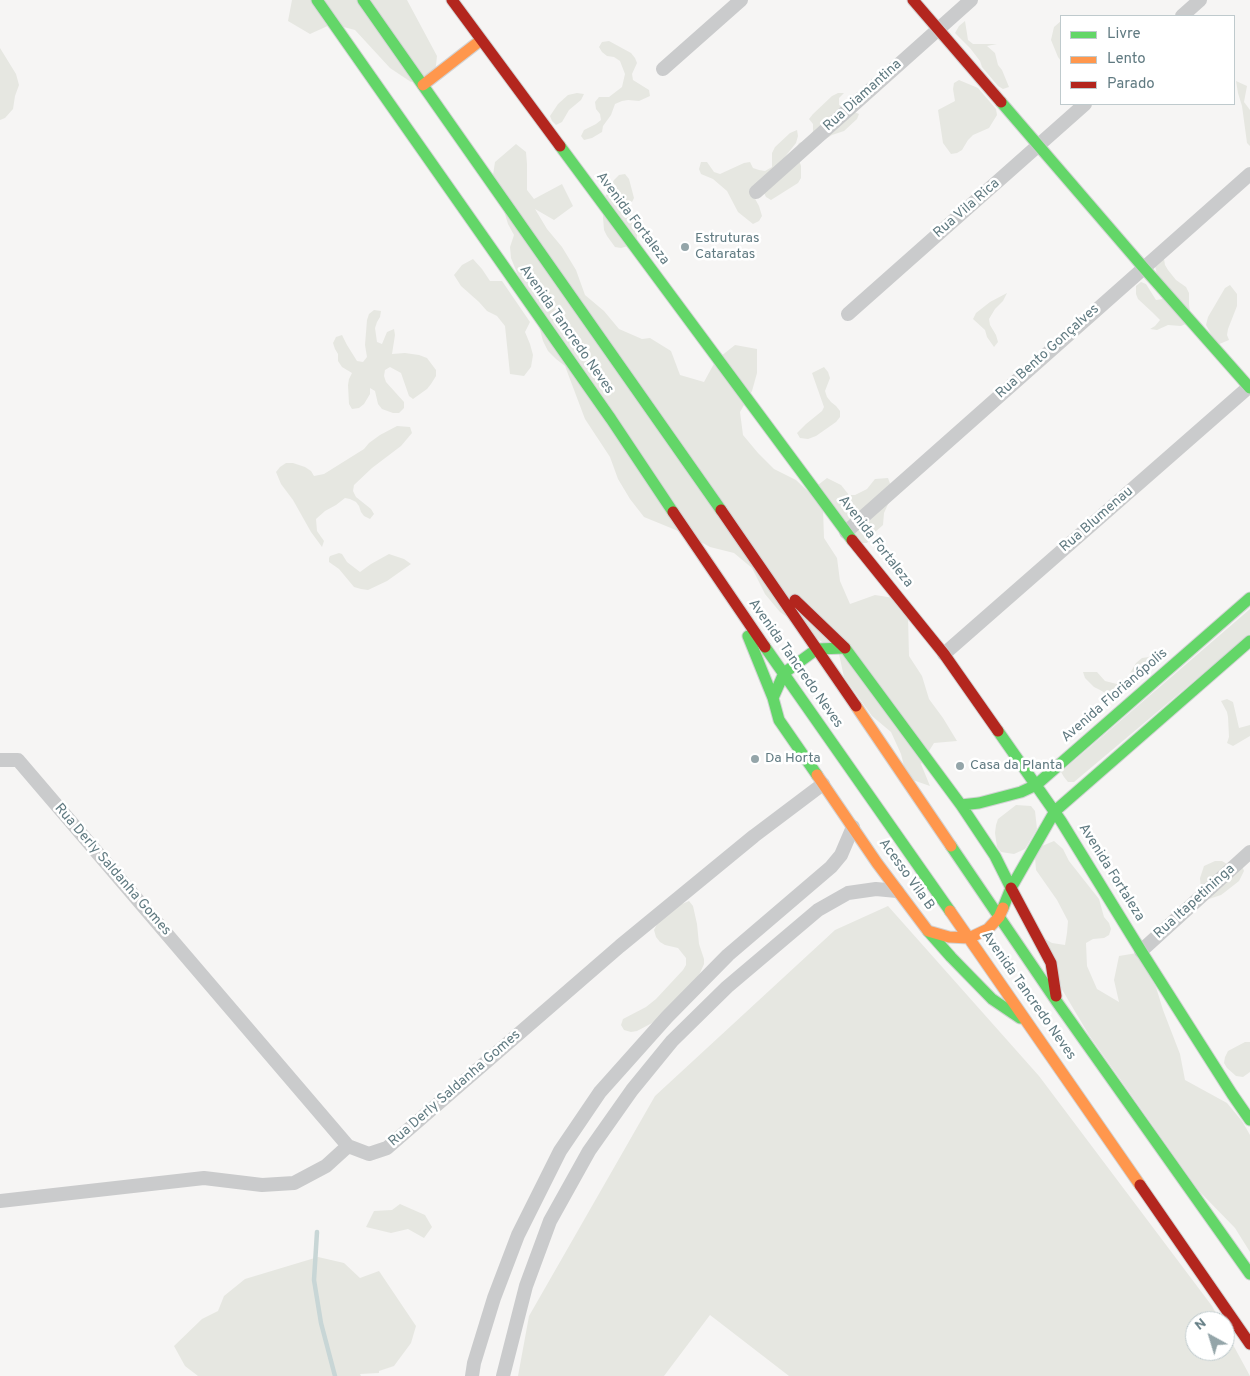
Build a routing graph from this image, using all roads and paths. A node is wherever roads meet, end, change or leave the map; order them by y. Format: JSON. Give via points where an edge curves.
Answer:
{"nodes":[{"id":1,"x":317,"y":0,"type":"edge"},
{"id":2,"x":362,"y":0,"type":"edge"},
{"id":3,"x":452,"y":0,"type":"edge"},
{"id":4,"x":741,"y":0,"type":"edge"},
{"id":5,"x":913,"y":0,"type":"edge"},
{"id":6,"x":971,"y":0,"type":"edge"},
{"id":7,"x":1200,"y":0,"type":"edge"},
{"id":8,"x":1183,"y":15,"type":"edge"},
{"id":9,"x":938,"y":29,"type":"junction"},
{"id":10,"x":481,"y":40,"type":"junction"},
{"id":11,"x":663,"y":69,"type":"dead end"},
{"id":12,"x":423,"y":85,"type":"junction"},
{"id":13,"x":1084,"y":105,"type":"edge"},
{"id":14,"x":1039,"y":145,"type":"junction"},
{"id":15,"x":1250,"y":174,"type":"edge"},
{"id":16,"x":756,"y":192,"type":"dead end"},
{"id":17,"x":1143,"y":267,"type":"junction"},
{"id":18,"x":848,"y":314,"type":"dead end"},
{"id":19,"x":1250,"y":387,"type":"edge"},
{"id":20,"x":846,"y":532,"type":"junction"},
{"id":21,"x":765,"y":572,"type":"junction"},
{"id":22,"x":1250,"y":598,"type":"edge"},
{"id":23,"x":733,"y":602,"type":"junction"},
{"id":24,"x":1250,"y":641,"type":"edge"},
{"id":25,"x":845,"y":648,"type":"junction"},
{"id":26,"x":817,"y":649,"type":"junction"},
{"id":27,"x":944,"y":654,"type":"junction"},
{"id":28,"x":784,"y":673,"type":"junction"},
{"id":29,"x":773,"y":698,"type":"junction"},
{"id":30,"x":0,"y":760,"type":"edge"},
{"id":31,"x":823,"y":784,"type":"junction"},
{"id":32,"x":1036,"y":785,"type":"junction"},
{"id":33,"x":961,"y":805,"type":"junction"},
{"id":34,"x":1055,"y":811,"type":"junction"},
{"id":35,"x":853,"y":827,"type":"junction"},
{"id":36,"x":1250,"y":852,"type":"edge"},
{"id":37,"x":1011,"y":888,"type":"junction"},
{"id":38,"x":897,"y":891,"type":"junction"},
{"id":39,"x":999,"y":916,"type":"junction"},
{"id":40,"x":928,"y":930,"type":"junction"},
{"id":41,"x":969,"y":938,"type":"junction"},
{"id":42,"x":1141,"y":951,"type":"junction"},
{"id":43,"x":1057,"y":1002,"type":"junction"},
{"id":44,"x":1031,"y":1026,"type":"junction"},
{"id":45,"x":1250,"y":1120,"type":"edge"},
{"id":46,"x":348,"y":1146,"type":"junction"},
{"id":47,"x":0,"y":1201,"type":"edge"},
{"id":48,"x":1250,"y":1274,"type":"edge"},
{"id":49,"x":1250,"y":1344,"type":"edge"},
{"id":50,"x":472,"y":1376,"type":"edge"},
{"id":51,"x":503,"y":1376,"type":"edge"}],
"edges":[{"from":1,"to":23,"type":"main road","name":"Avenida Tancredo Neves","via":[[611,420]]},
{"from":2,"to":12,"type":"main road","name":"Avenida Tancredo Neves"},
{"from":3,"to":10,"type":"main road","name":"Avenida Fortaleza"},
{"from":4,"to":11,"type":"street"},
{"from":5,"to":9,"type":"main road"},
{"from":6,"to":9,"type":"street","name":"Rua Diamantina"},
{"from":7,"to":8,"type":"street"},
{"from":9,"to":14,"type":"main road"},
{"from":9,"to":16,"type":"street","name":"Rua Diamantina"},
{"from":10,"to":12,"type":"main road"},
{"from":10,"to":20,"type":"main road","name":"Avenida Fortaleza"},
{"from":12,"to":21,"type":"main road","name":"Avenida Tancredo Neves"},
{"from":13,"to":14,"type":"street","name":"Rua Vila Rica"},
{"from":14,"to":17,"type":"main road"},
{"from":14,"to":18,"type":"street","name":"Rua Vila Rica"},
{"from":15,"to":17,"type":"street","name":"Rua Bento Gonçalves"},
{"from":17,"to":19,"type":"main road"},
{"from":17,"to":20,"type":"street","name":"Rua Bento Gonçalves"},
{"from":19,"to":27,"type":"street","name":"Rua Blumenau"},
{"from":20,"to":27,"type":"main road","name":"Avenida Fortaleza"},
{"from":21,"to":25,"type":"main road"},
{"from":21,"to":26,"type":"main road","name":"Avenida Tancredo Neves"},
{"from":22,"to":32,"type":"main road","name":"Avenida Florianópolis"},
{"from":23,"to":28,"type":"main road","name":"Avenida Tancredo Neves"},
{"from":23,"to":29,"type":"main road","name":"Acesso Vila B"},
{"from":24,"to":34,"type":"main road"},
{"from":25,"to":26,"type":"main road"},
{"from":25,"to":33,"type":"main road"},
{"from":26,"to":28,"type":"main road"},
{"from":26,"to":39,"type":"main road","name":"Avenida Tancredo Neves"},
{"from":27,"to":32,"type":"main road","name":"Avenida Fortaleza"},
{"from":28,"to":29,"type":"main road"},
{"from":28,"to":41,"type":"main road","name":"Avenida Tancredo Neves"},
{"from":29,"to":31,"type":"main road","name":"Acesso Vila B","via":[[779,720]]},
{"from":30,"to":46,"type":"street","name":"Rua Derly Saldanha Gomes","via":[[18,760]]},
{"from":31,"to":35,"type":"main road","name":"Acesso Vila B"},
{"from":31,"to":46,"type":"street","name":"Rua Derly Saldanha Gomes","via":[[620,946],[387,1148],[369,1154]]},
{"from":32,"to":33,"type":"main road","name":"Avenida Florianópolis","via":[[988,801]]},
{"from":32,"to":34,"type":"main road","name":"Avenida Fortaleza"},
{"from":33,"to":37,"type":"main road","via":[[995,856]]},
{"from":34,"to":37,"type":"main road"},
{"from":34,"to":42,"type":"main road","name":"Avenida Fortaleza"},
{"from":35,"to":38,"type":"main road","name":"Acesso Vila B"},
{"from":35,"to":50,"type":"street","via":[[842,855],[831,867],[728,955],[600,1092],[560,1151],[518,1235],[494,1298]]},
{"from":36,"to":42,"type":"street","name":"Rua Itapetininga"},
{"from":37,"to":39,"type":"main road"},
{"from":37,"to":43,"type":"main road","via":[[1052,963]]},
{"from":38,"to":40,"type":"main road","name":"Acesso Vila B"},
{"from":38,"to":51,"type":"street","via":[[876,889],[848,893],[818,910],[727,988],[672,1041],[632,1090],[588,1151],[550,1221],[526,1286]]},
{"from":39,"to":41,"type":"main road","via":[[988,929]]},
{"from":39,"to":43,"type":"main road","name":"Avenida Tancredo Neves"},
{"from":40,"to":41,"type":"main road","name":"Acesso Vila B","via":[[949,937]]},
{"from":40,"to":44,"type":"main road","via":[[992,999]]},
{"from":41,"to":44,"type":"main road","name":"Avenida Tancredo Neves"},
{"from":42,"to":45,"type":"main road","name":"Avenida Fortaleza"},
{"from":43,"to":48,"type":"main road","name":"Avenida Tancredo Neves"},
{"from":44,"to":49,"type":"main road","name":"Avenida Tancredo Neves"},
{"from":46,"to":47,"type":"street","via":[[326,1166],[294,1183],[262,1184],[204,1178]]}]}
